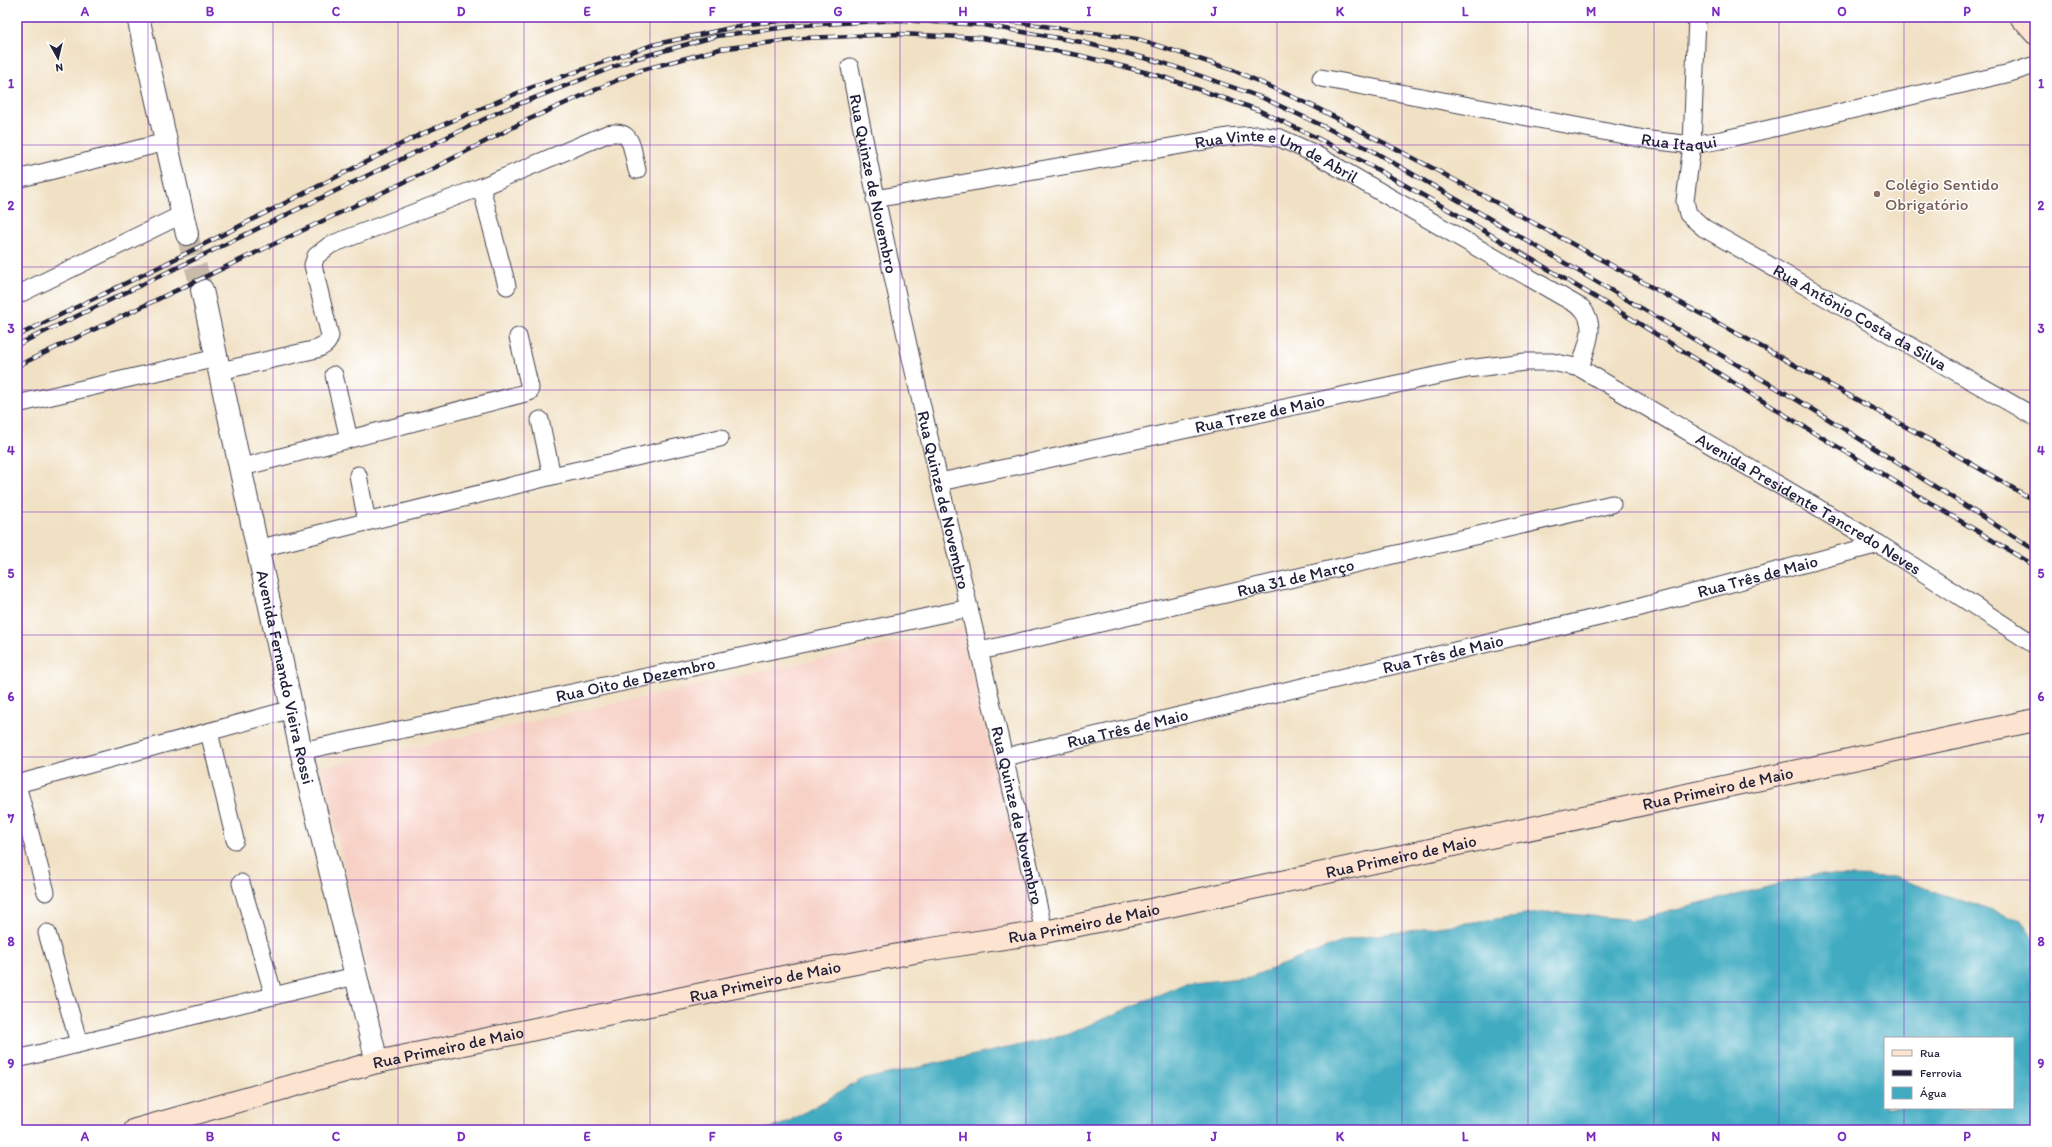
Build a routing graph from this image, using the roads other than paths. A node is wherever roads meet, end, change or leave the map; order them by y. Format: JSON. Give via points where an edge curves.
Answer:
{"nodes":[{"id":1,"x":138,"y":17,"type":"edge"},
{"id":2,"x":1697,"y":17,"type":"edge"},
{"id":3,"x":2021,"y":17,"type":"edge"},
{"id":4,"x":2035,"y":33,"type":"edge"},
{"id":5,"x":2035,"y":65,"type":"edge"},
{"id":6,"x":850,"y":67,"type":"dead end"},
{"id":7,"x":1320,"y":78,"type":"dead end"},
{"id":8,"x":166,"y":142,"type":"junction"},
{"id":9,"x":1692,"y":145,"type":"junction"},
{"id":10,"x":638,"y":170,"type":"dead end"},
{"id":11,"x":17,"y":179,"type":"edge"},
{"id":12,"x":480,"y":187,"type":"junction"},
{"id":13,"x":875,"y":199,"type":"junction"},
{"id":14,"x":185,"y":224,"type":"joint"},
{"id":15,"x":507,"y":286,"type":"dead end"},
{"id":16,"x":202,"y":290,"type":"tunnel mouth"},
{"id":17,"x":17,"y":295,"type":"edge"},
{"id":18,"x":518,"y":337,"type":"dead end"},
{"id":19,"x":218,"y":364,"type":"junction"},
{"id":20,"x":1580,"y":368,"type":"junction"},
{"id":21,"x":334,"y":375,"type":"dead end"},
{"id":22,"x":17,"y":404,"type":"edge"},
{"id":23,"x":2035,"y":417,"type":"edge"},
{"id":24,"x":540,"y":420,"type":"dead end"},
{"id":25,"x":720,"y":438,"type":"dead end"},
{"id":26,"x":349,"y":439,"type":"junction"},
{"id":27,"x":239,"y":468,"type":"junction"},
{"id":28,"x":358,"y":475,"type":"dead end"},
{"id":29,"x":552,"y":476,"type":"junction"},
{"id":30,"x":940,"y":482,"type":"junction"},
{"id":31,"x":1612,"y":504,"type":"dead end"},
{"id":32,"x":367,"y":522,"type":"junction"},
{"id":33,"x":1879,"y":544,"type":"junction"},
{"id":34,"x":257,"y":549,"type":"junction"},
{"id":35,"x":969,"y":608,"type":"junction"},
{"id":36,"x":2035,"y":645,"type":"edge"},
{"id":37,"x":980,"y":651,"type":"junction"},
{"id":38,"x":292,"y":709,"type":"junction"},
{"id":39,"x":2035,"y":720,"type":"edge"},
{"id":40,"x":209,"y":732,"type":"junction"},
{"id":41,"x":301,"y":751,"type":"junction"},
{"id":42,"x":1005,"y":757,"type":"junction"},
{"id":43,"x":17,"y":785,"type":"edge"},
{"id":44,"x":235,"y":840,"type":"dead end"},
{"id":45,"x":241,"y":883,"type":"dead end"},
{"id":46,"x":46,"y":892,"type":"dead end"},
{"id":47,"x":1044,"y":932,"type":"junction"},
{"id":48,"x":47,"y":933,"type":"dead end"},
{"id":49,"x":355,"y":976,"type":"junction"},
{"id":50,"x":274,"y":996,"type":"junction"},
{"id":51,"x":79,"y":1043,"type":"junction"},
{"id":52,"x":17,"y":1059,"type":"edge"},
{"id":53,"x":376,"y":1062,"type":"junction"},
{"id":54,"x":135,"y":1130,"type":"edge"}],
"edges":[{"from":1,"to":8,"type":"street"},
{"from":2,"to":9,"type":"street"},
{"from":3,"to":4,"type":"main road"},
{"from":5,"to":9,"type":"street","name":"Rua Itaqui","via":[[2010,73]]},
{"from":6,"to":13,"type":"street","name":"Rua Quinze de Novembro"},
{"from":7,"to":9,"type":"street","name":"Rua Itaqui"},
{"from":8,"to":11,"type":"street"},
{"from":8,"to":14,"type":"street"},
{"from":9,"to":23,"type":"street","name":"Rua Antônio Costa da Silva","via":[[1685,201],[1688,214],[1704,228]]},
{"from":10,"to":12,"type":"street","via":[[629,138],[625,133],[618,131]]},
{"from":12,"to":15,"type":"street"},
{"from":12,"to":19,"type":"street","via":[[330,245],[316,256],[313,265],[330,336],[324,346]]},
{"from":13,"to":20,"type":"street","name":"Rua Vinte e Um de Abril","via":[[1227,137],[1258,135],[1280,138],[1313,153],[1582,308],[1588,315],[1591,327]]},
{"from":13,"to":30,"type":"street","name":"Rua Quinze de Novembro"},
{"from":14,"to":17,"type":"street"},
{"from":16,"to":19,"type":"street","name":"Avenida Fernando Vieira Rossi"},
{"from":18,"to":26,"type":"street","via":[[529,392]]},
{"from":19,"to":22,"type":"street"},
{"from":19,"to":27,"type":"street","name":"Avenida Fernando Vieira Rossi"},
{"from":20,"to":30,"type":"street","name":"Rua Treze de Maio","via":[[1552,362],[1525,362],[1467,369]]},
{"from":20,"to":33,"type":"street","name":"Avenida Presidente Tancredo Neves"},
{"from":21,"to":26,"type":"street"},
{"from":24,"to":29,"type":"street"},
{"from":25,"to":29,"type":"street"},
{"from":26,"to":27,"type":"street"},
{"from":27,"to":34,"type":"street","name":"Avenida Fernando Vieira Rossi"},
{"from":28,"to":32,"type":"street"},
{"from":29,"to":32,"type":"street"},
{"from":30,"to":35,"type":"street","name":"Rua Quinze de Novembro"},
{"from":31,"to":37,"type":"street","name":"Rua 31 de Março"},
{"from":32,"to":34,"type":"street"},
{"from":33,"to":36,"type":"street","name":"Avenida Presidente Tancredo Neves"},
{"from":33,"to":42,"type":"street","name":"Rua Três de Maio","via":[[1633,609]]},
{"from":34,"to":38,"type":"street","name":"Avenida Fernando Vieira Rossi"},
{"from":35,"to":37,"type":"street","name":"Rua Quinze de Novembro"},
{"from":35,"to":41,"type":"street","name":"Rua Oito de Dezembro"},
{"from":37,"to":42,"type":"street","name":"Rua Quinze de Novembro"},
{"from":38,"to":40,"type":"street"},
{"from":38,"to":41,"type":"street","name":"Avenida Fernando Vieira Rossi"},
{"from":39,"to":47,"type":"main road","name":"Rua Primeiro de Maio"},
{"from":40,"to":43,"type":"street"},
{"from":40,"to":44,"type":"street"},
{"from":41,"to":49,"type":"street","name":"Avenida Fernando Vieira Rossi"},
{"from":42,"to":47,"type":"street","name":"Rua Quinze de Novembro"},
{"from":43,"to":46,"type":"street"},
{"from":45,"to":50,"type":"street"},
{"from":47,"to":53,"type":"main road","name":"Rua Primeiro de Maio","via":[[924,950],[798,974]]},
{"from":48,"to":51,"type":"street"},
{"from":49,"to":50,"type":"street"},
{"from":49,"to":53,"type":"street","name":"Avenida Fernando Vieira Rossi"},
{"from":50,"to":51,"type":"street"},
{"from":51,"to":52,"type":"street"},
{"from":53,"to":54,"type":"main road","name":"Rua Primeiro de Maio"}]}
